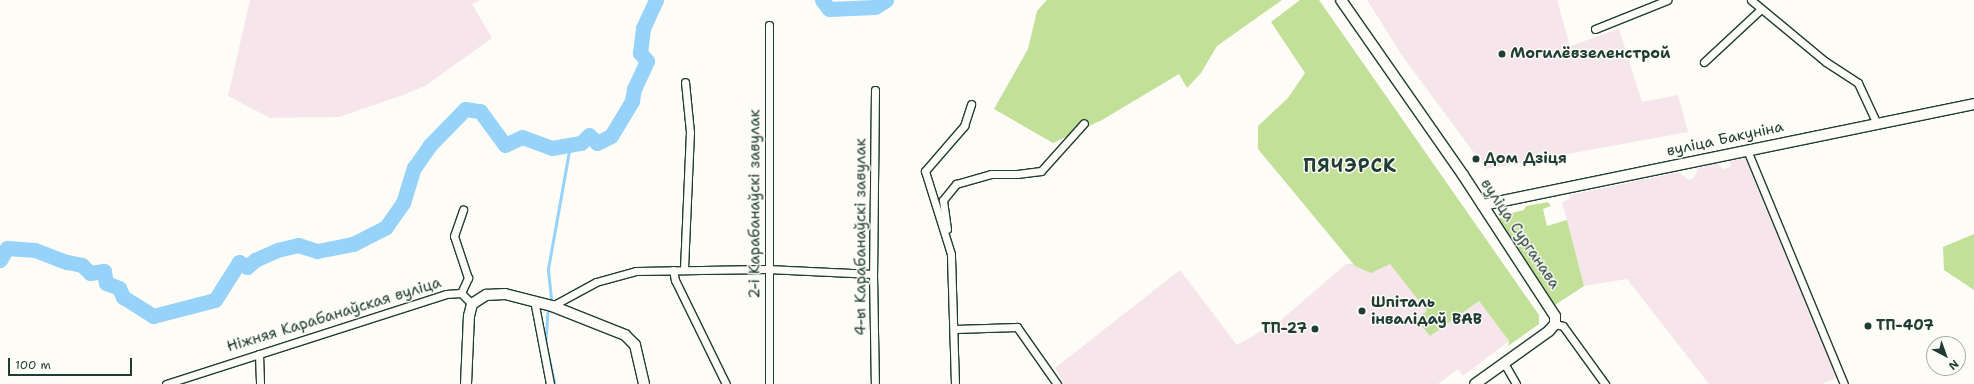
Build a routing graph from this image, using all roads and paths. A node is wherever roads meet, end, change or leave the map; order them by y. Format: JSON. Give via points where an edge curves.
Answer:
{"nodes":[{"id":1,"x":1341,"y":0,"type":"edge"},
{"id":2,"x":1667,"y":0,"type":"edge"},
{"id":3,"x":1751,"y":0,"type":"edge"},
{"id":4,"x":1760,"y":10,"type":"junction"},
{"id":5,"x":769,"y":25,"type":"dead end"},
{"id":6,"x":1595,"y":29,"type":"dead end"},
{"id":7,"x":1704,"y":62,"type":"dead end"},
{"id":8,"x":685,"y":82,"type":"dead end"},
{"id":9,"x":874,"y":90,"type":"dead end"},
{"id":10,"x":971,"y":104,"type":"dead end"},
{"id":11,"x":1974,"y":104,"type":"edge"},
{"id":12,"x":1084,"y":124,"type":"dead end"},
{"id":13,"x":1876,"y":124,"type":"junction"},
{"id":14,"x":1747,"y":150,"type":"junction"},
{"id":15,"x":1483,"y":204,"type":"junction"},
{"id":16,"x":463,"y":210,"type":"dead end"},
{"id":17,"x":948,"y":237,"type":"junction"},
{"id":18,"x":684,"y":269,"type":"junction"},
{"id":19,"x":767,"y":269,"type":"junction"},
{"id":20,"x":674,"y":270,"type":"junction"},
{"id":21,"x":873,"y":274,"type":"junction"},
{"id":22,"x":461,"y":293,"type":"junction"},
{"id":23,"x":534,"y":300,"type":"junction"},
{"id":24,"x":472,"y":304,"type":"junction"},
{"id":25,"x":552,"y":306,"type":"junction"},
{"id":26,"x":1555,"y":324,"type":"junction"},
{"id":27,"x":955,"y":329,"type":"junction"},
{"id":28,"x":259,"y":354,"type":"junction"},
{"id":29,"x":1504,"y":363,"type":"junction"},
{"id":30,"x":166,"y":384,"type":"edge"},
{"id":31,"x":260,"y":384,"type":"edge"},
{"id":32,"x":466,"y":384,"type":"edge"},
{"id":33,"x":550,"y":384,"type":"edge"},
{"id":34,"x":644,"y":384,"type":"edge"},
{"id":35,"x":726,"y":384,"type":"edge"},
{"id":36,"x":769,"y":384,"type":"edge"},
{"id":37,"x":875,"y":384,"type":"edge"},
{"id":38,"x":955,"y":384,"type":"edge"},
{"id":39,"x":1057,"y":384,"type":"edge"},
{"id":40,"x":1475,"y":384,"type":"edge"},
{"id":41,"x":1516,"y":384,"type":"edge"},
{"id":42,"x":1605,"y":384,"type":"edge"},
{"id":43,"x":1844,"y":384,"type":"edge"}],
"edges":[{"from":1,"to":15,"type":"main road","name":"вуліца Сурганава"},
{"from":2,"to":6,"type":"street"},
{"from":3,"to":4,"type":"street"},
{"from":4,"to":7,"type":"street"},
{"from":4,"to":13,"type":"street","via":[[1858,83]]},
{"from":5,"to":19,"type":"street","name":"2-і Карабанаўскі завулак"},
{"from":8,"to":18,"type":"street","via":[[690,132]]},
{"from":9,"to":21,"type":"street","name":"4-ы Карабанаўскі завулак"},
{"from":10,"to":17,"type":"street","via":[[964,126],[925,171]]},
{"from":11,"to":13,"type":"main road","name":"вуліца Бакуніна"},
{"from":12,"to":17,"type":"street","via":[[1041,170],[1017,174],[991,174],[956,184],[943,200]]},
{"from":13,"to":14,"type":"main road","name":"вуліца Бакуніна"},
{"from":14,"to":15,"type":"main road","name":"вуліца Бакуніна"},
{"from":14,"to":43,"type":"street"},
{"from":15,"to":26,"type":"main road","name":"вуліца Сурганава","via":[[1552,308]]},
{"from":16,"to":22,"type":"street","via":[[454,236],[468,278]]},
{"from":17,"to":27,"type":"street"},
{"from":18,"to":19,"type":"street"},
{"from":18,"to":20,"type":"street"},
{"from":19,"to":21,"type":"street"},
{"from":19,"to":36,"type":"street","name":"2-і Карабанаўскі завулак"},
{"from":20,"to":25,"type":"street","via":[[636,271],[614,275],[571,294]]},
{"from":20,"to":35,"type":"street","via":[[675,280]]},
{"from":21,"to":37,"type":"street","name":"4-ы Карабанаўскі завулак"},
{"from":22,"to":24,"type":"street","name":"Ніжняя Карабанаўская вуліца"},
{"from":22,"to":28,"type":"street","name":"Ніжняя Карабанаўская вуліца","via":[[446,294]]},
{"from":23,"to":24,"type":"main road","via":[[505,294],[486,295]]},
{"from":23,"to":25,"type":"main road"},
{"from":23,"to":33,"type":"street"},
{"from":24,"to":32,"type":"main road","via":[[469,316]]},
{"from":25,"to":34,"type":"main road","via":[[625,335],[635,345]]},
{"from":26,"to":29,"type":"main road"},
{"from":26,"to":42,"type":"street","via":[[1563,326]]},
{"from":27,"to":38,"type":"street"},
{"from":27,"to":39,"type":"street","via":[[1017,327]]},
{"from":28,"to":30,"type":"street","name":"Ніжняя Карабанаўская вуліца"},
{"from":28,"to":31,"type":"street"},
{"from":29,"to":40,"type":"main road"},
{"from":29,"to":41,"type":"street"}]}
